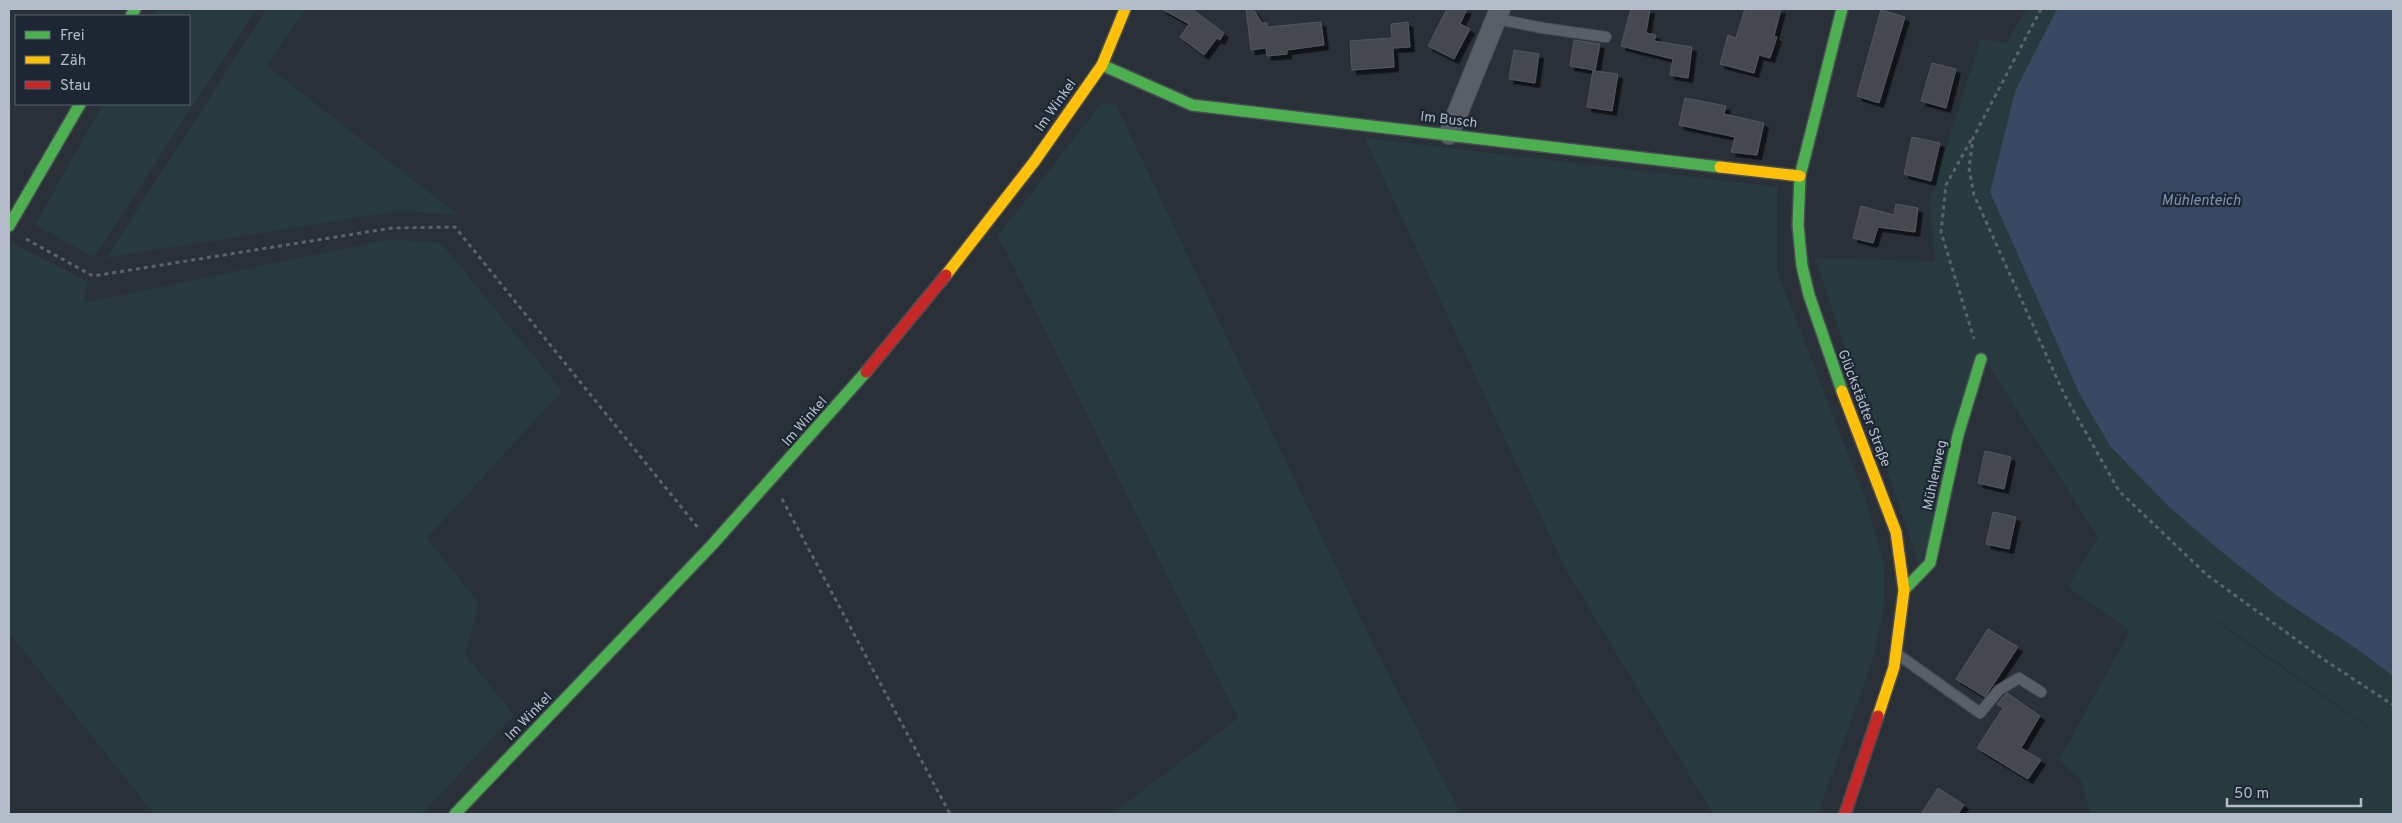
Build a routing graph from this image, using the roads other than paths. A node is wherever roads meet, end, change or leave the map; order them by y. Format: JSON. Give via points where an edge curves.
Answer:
{"nodes":[{"id":1,"x":1125,"y":9,"type":"edge"},
{"id":2,"x":1842,"y":9,"type":"edge"},
{"id":3,"x":1498,"y":14,"type":"edge"},
{"id":4,"x":1606,"y":37,"type":"dead end"},
{"id":5,"x":1102,"y":65,"type":"junction"},
{"id":6,"x":79,"y":105,"type":"edge"},
{"id":7,"x":1449,"y":134,"type":"junction"},
{"id":8,"x":1800,"y":176,"type":"junction"},
{"id":9,"x":13,"y":230,"type":"edge"},
{"id":10,"x":1981,"y":359,"type":"road end"},
{"id":11,"x":1904,"y":590,"type":"junction"},
{"id":12,"x":1896,"y":653,"type":"junction"},
{"id":13,"x":2041,"y":692,"type":"dead end"},
{"id":14,"x":455,"y":814,"type":"edge"},
{"id":15,"x":1845,"y":814,"type":"edge"}],
"edges":[{"from":1,"to":5,"type":"street","name":"Im Winkel"},
{"from":2,"to":8,"type":"street","name":"Glückstädter Straße"},
{"from":3,"to":4,"type":"lane","via":[[1543,28]]},
{"from":3,"to":7,"type":"street"},
{"from":5,"to":7,"type":"street","name":"Im Busch","via":[[1192,105]]},
{"from":5,"to":14,"type":"street","name":"Im Winkel","via":[[1034,162],[961,257],[850,391],[712,545]]},
{"from":6,"to":9,"type":"street"},
{"from":7,"to":8,"type":"street","name":"Im Busch"},
{"from":8,"to":11,"type":"street","name":"Glückstädter Straße","via":[[1798,225],[1809,295],[1896,532]]},
{"from":10,"to":11,"type":"street","name":"Mühlenweg","via":[[1958,435],[1930,563]]},
{"from":11,"to":12,"type":"street","name":"Glückstädter Straße"},
{"from":12,"to":13,"type":"lane","via":[[1980,713],[1999,690],[2019,678]]},
{"from":12,"to":15,"type":"street","name":"Glückstädter Straße"}]}
